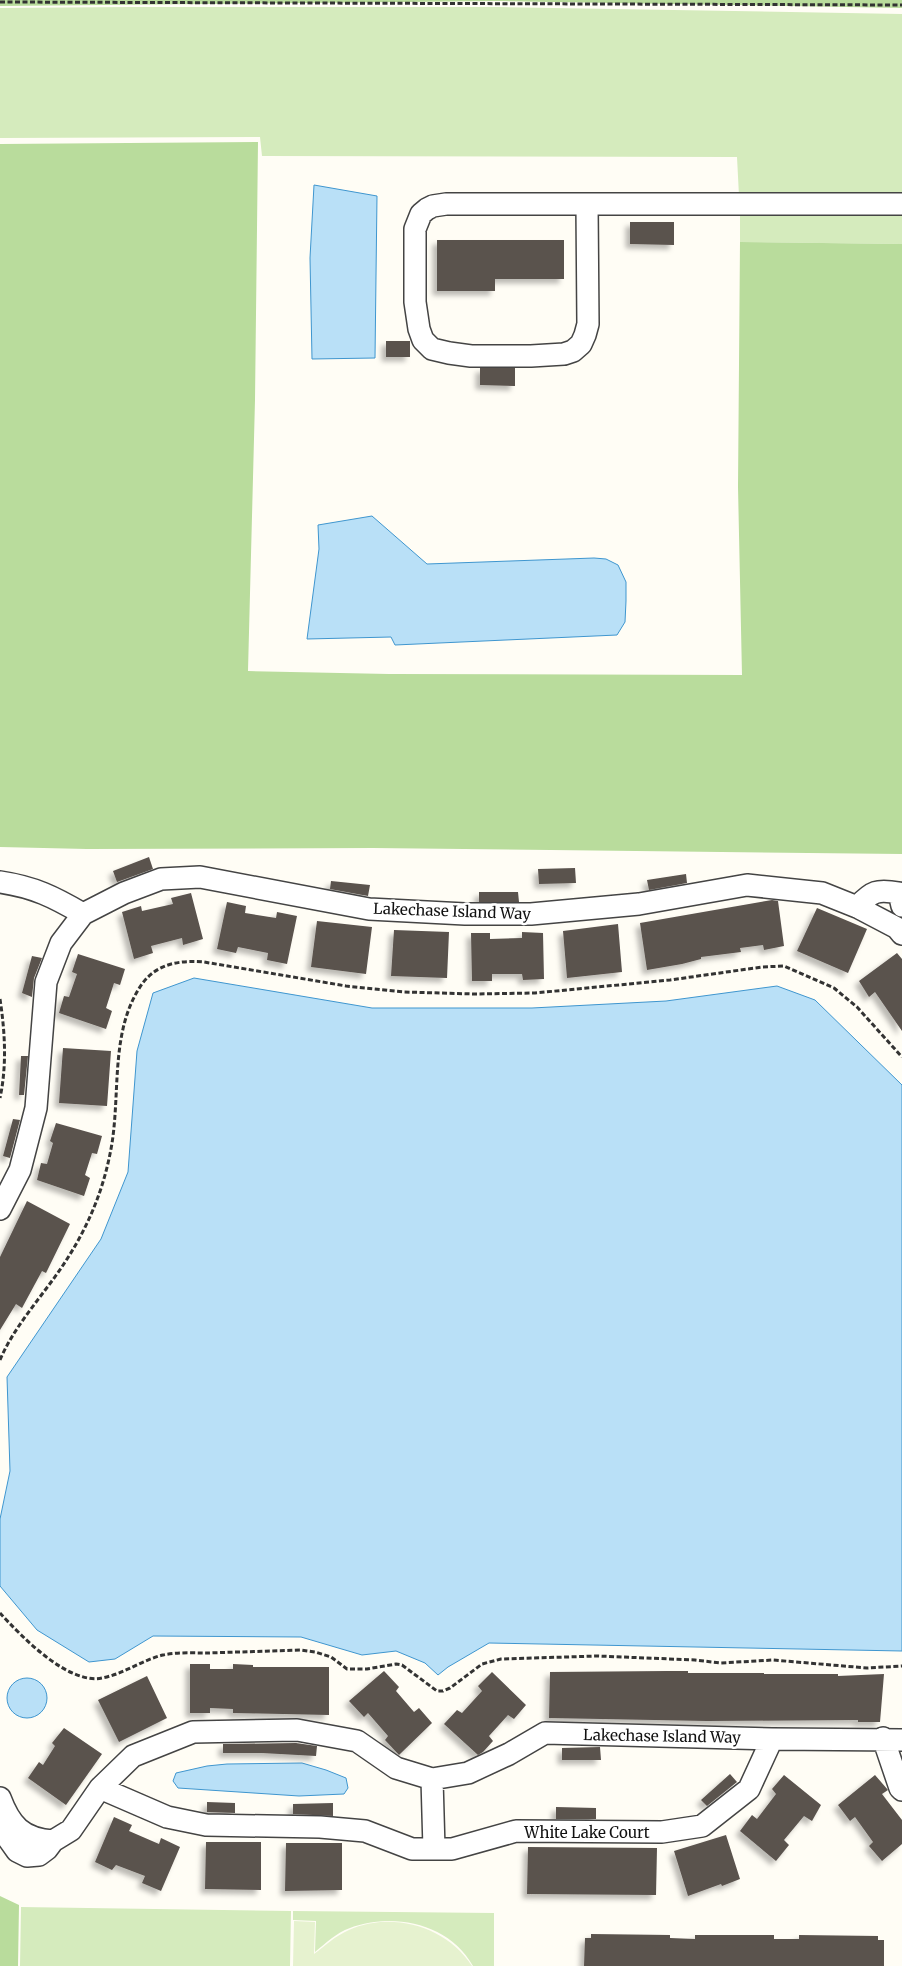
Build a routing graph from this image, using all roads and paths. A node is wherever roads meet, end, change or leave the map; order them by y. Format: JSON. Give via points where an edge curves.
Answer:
{"nodes":[{"id":1,"x":0,"y":2,"type":"edge"},
{"id":2,"x":902,"y":5,"type":"edge"},
{"id":3,"x":902,"y":204,"type":"edge"},
{"id":4,"x":587,"y":205,"type":"junction"},
{"id":5,"x":0,"y":882,"type":"edge"},
{"id":6,"x":857,"y":906,"type":"junction"},
{"id":7,"x":902,"y":906,"type":"edge"},
{"id":8,"x":83,"y":914,"type":"junction"},
{"id":9,"x":899,"y":931,"type":"edge"},
{"id":10,"x":0,"y":999,"type":"edge"},
{"id":11,"x":902,"y":1057,"type":"edge"},
{"id":12,"x":0,"y":1098,"type":"edge"},
{"id":13,"x":0,"y":1209,"type":"edge"},
{"id":14,"x":0,"y":1360,"type":"edge"},
{"id":15,"x":0,"y":1613,"type":"edge"},
{"id":16,"x":902,"y":1666,"type":"edge"},
{"id":17,"x":772,"y":1739,"type":"junction"},
{"id":18,"x":893,"y":1739,"type":"edge"},
{"id":19,"x":432,"y":1779,"type":"junction"},
{"id":20,"x":100,"y":1788,"type":"junction"},
{"id":21,"x":902,"y":1790,"type":"edge"},
{"id":22,"x":2,"y":1814,"type":"edge"},
{"id":23,"x":434,"y":1849,"type":"junction"}],
"edges":[{"from":1,"to":2,"type":"path"},
{"from":3,"to":4,"type":"street"},
{"from":4,"to":4,"type":"street","via":[[588,324],[581,344],[573,351],[531,356],[471,356],[432,349],[423,340],[415,302],[415,229],[421,214],[432,206],[446,204]]},
{"from":5,"to":8,"type":"street","via":[[49,894]]},
{"from":6,"to":7,"type":"street","name":"Lakechase Island Way","via":[[870,893],[883,890],[898,893]]},
{"from":6,"to":8,"type":"street","name":"Lakechase Island Way","via":[[822,893],[747,885],[639,904],[531,914],[466,914],[369,909],[200,877],[161,878]]},
{"from":6,"to":9,"type":"street","name":"Lakechase Island Way"},
{"from":7,"to":9,"type":"street","name":"Lakechase Island Way"},
{"from":8,"to":13,"type":"street","name":"Lakechase Island Way","via":[[61,943],[46,982],[36,1108],[20,1170]]},
{"from":10,"to":12,"type":"path","via":[[5,1035],[4,1080]]},
{"from":11,"to":14,"type":"path","via":[[857,1007],[834,988],[784,966],[544,993],[475,994],[355,987],[204,962],[164,965],[143,983],[126,1018],[110,1154],[93,1212],[75,1247]]},
{"from":15,"to":16,"type":"path","via":[[28,1641],[65,1669],[81,1677],[101,1679],[162,1656],[300,1650],[331,1657],[347,1669],[402,1665],[437,1691],[450,1688],[482,1664],[501,1659],[598,1656],[722,1663],[773,1660],[867,1668]]},
{"from":17,"to":18,"type":"street","name":"Lakechase Island Way"},
{"from":17,"to":19,"type":"street","name":"Lakechase Island Way","via":[[545,1734],[468,1773]]},
{"from":17,"to":23,"type":"street","name":"White Lake Court","via":[[749,1789],[702,1826],[662,1832],[516,1831],[452,1849]]},
{"from":18,"to":21,"type":"street"},
{"from":19,"to":20,"type":"street","name":"Lakechase Island Way","via":[[396,1768],[357,1741],[297,1730],[194,1732],[133,1756]]},
{"from":19,"to":23,"type":"street"},
{"from":20,"to":22,"type":"street","name":"Lakechase Island Way","via":[[71,1830],[53,1841],[38,1840],[22,1832]]},
{"from":20,"to":23,"type":"street","name":"White Lake Court","via":[[167,1817],[206,1825],[366,1831],[412,1849]]}]}
